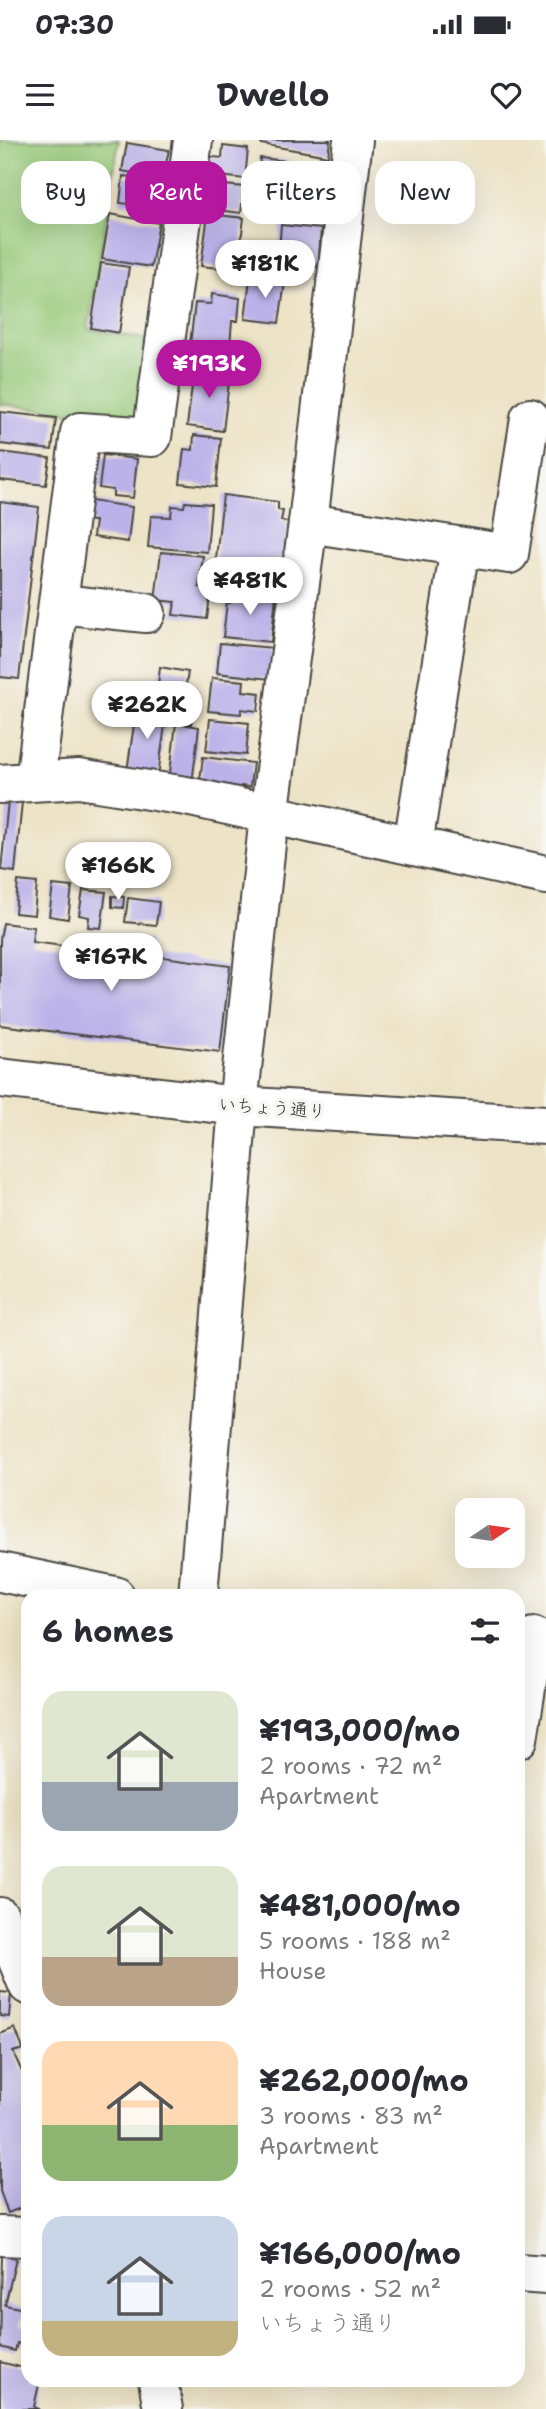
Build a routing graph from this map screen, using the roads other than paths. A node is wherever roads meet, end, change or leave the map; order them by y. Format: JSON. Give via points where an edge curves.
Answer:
{"nodes":[{"id":1,"x":193,"y":140,"type":"edge"},
{"id":2,"x":353,"y":140,"type":"edge"},
{"id":3,"x":530,"y":418,"type":"dead end"},
{"id":4,"x":308,"y":523,"type":"junction"},
{"id":5,"x":460,"y":547,"type":"junction"},
{"id":6,"x":60,"y":604,"type":"junction"},
{"id":7,"x":146,"y":613,"type":"dead end"},
{"id":8,"x":17,"y":783,"type":"edge"},
{"id":9,"x":269,"y":816,"type":"junction"},
{"id":10,"x":413,"y":845,"type":"junction"},
{"id":11,"x":546,"y":875,"type":"edge"},
{"id":12,"x":0,"y":1078,"type":"edge"},
{"id":13,"x":239,"y":1107,"type":"junction"},
{"id":14,"x":546,"y":1125,"type":"edge"},
{"id":15,"x":0,"y":1572,"type":"edge"},
{"id":16,"x":81,"y":1589,"type":"edge"},
{"id":17,"x":199,"y":1589,"type":"edge"},
{"id":18,"x":533,"y":1637,"type":"edge"},
{"id":19,"x":525,"y":1691,"type":"edge"},
{"id":20,"x":3,"y":1931,"type":"edge"},
{"id":21,"x":21,"y":1970,"type":"edge"},
{"id":22,"x":0,"y":2236,"type":"edge"},
{"id":23,"x":21,"y":2237,"type":"edge"},
{"id":24,"x":525,"y":2274,"type":"edge"},
{"id":25,"x":546,"y":2276,"type":"edge"},
{"id":26,"x":159,"y":2387,"type":"edge"},
{"id":27,"x":163,"y":2409,"type":"edge"}],
"edges":[{"from":1,"to":6,"type":"street","via":[[152,438],[79,432]]},
{"from":2,"to":4,"type":"street"},
{"from":3,"to":5,"type":"street","via":[[509,554]]},
{"from":4,"to":5,"type":"street"},
{"from":4,"to":9,"type":"street"},
{"from":5,"to":10,"type":"street"},
{"from":6,"to":7,"type":"street"},
{"from":6,"to":8,"type":"street"},
{"from":8,"to":9,"type":"street","via":[[79,779],[186,796]]},
{"from":9,"to":10,"type":"street"},
{"from":9,"to":13,"type":"street"},
{"from":10,"to":11,"type":"street"},
{"from":12,"to":13,"type":"street","name":"いちょう通り"},
{"from":13,"to":14,"type":"street","name":"いちょう通り"},
{"from":13,"to":17,"type":"street"},
{"from":15,"to":16,"type":"street"},
{"from":18,"to":19,"type":"street"},
{"from":20,"to":21,"type":"street"},
{"from":22,"to":23,"type":"street"},
{"from":24,"to":25,"type":"street"},
{"from":26,"to":27,"type":"street"}]}
